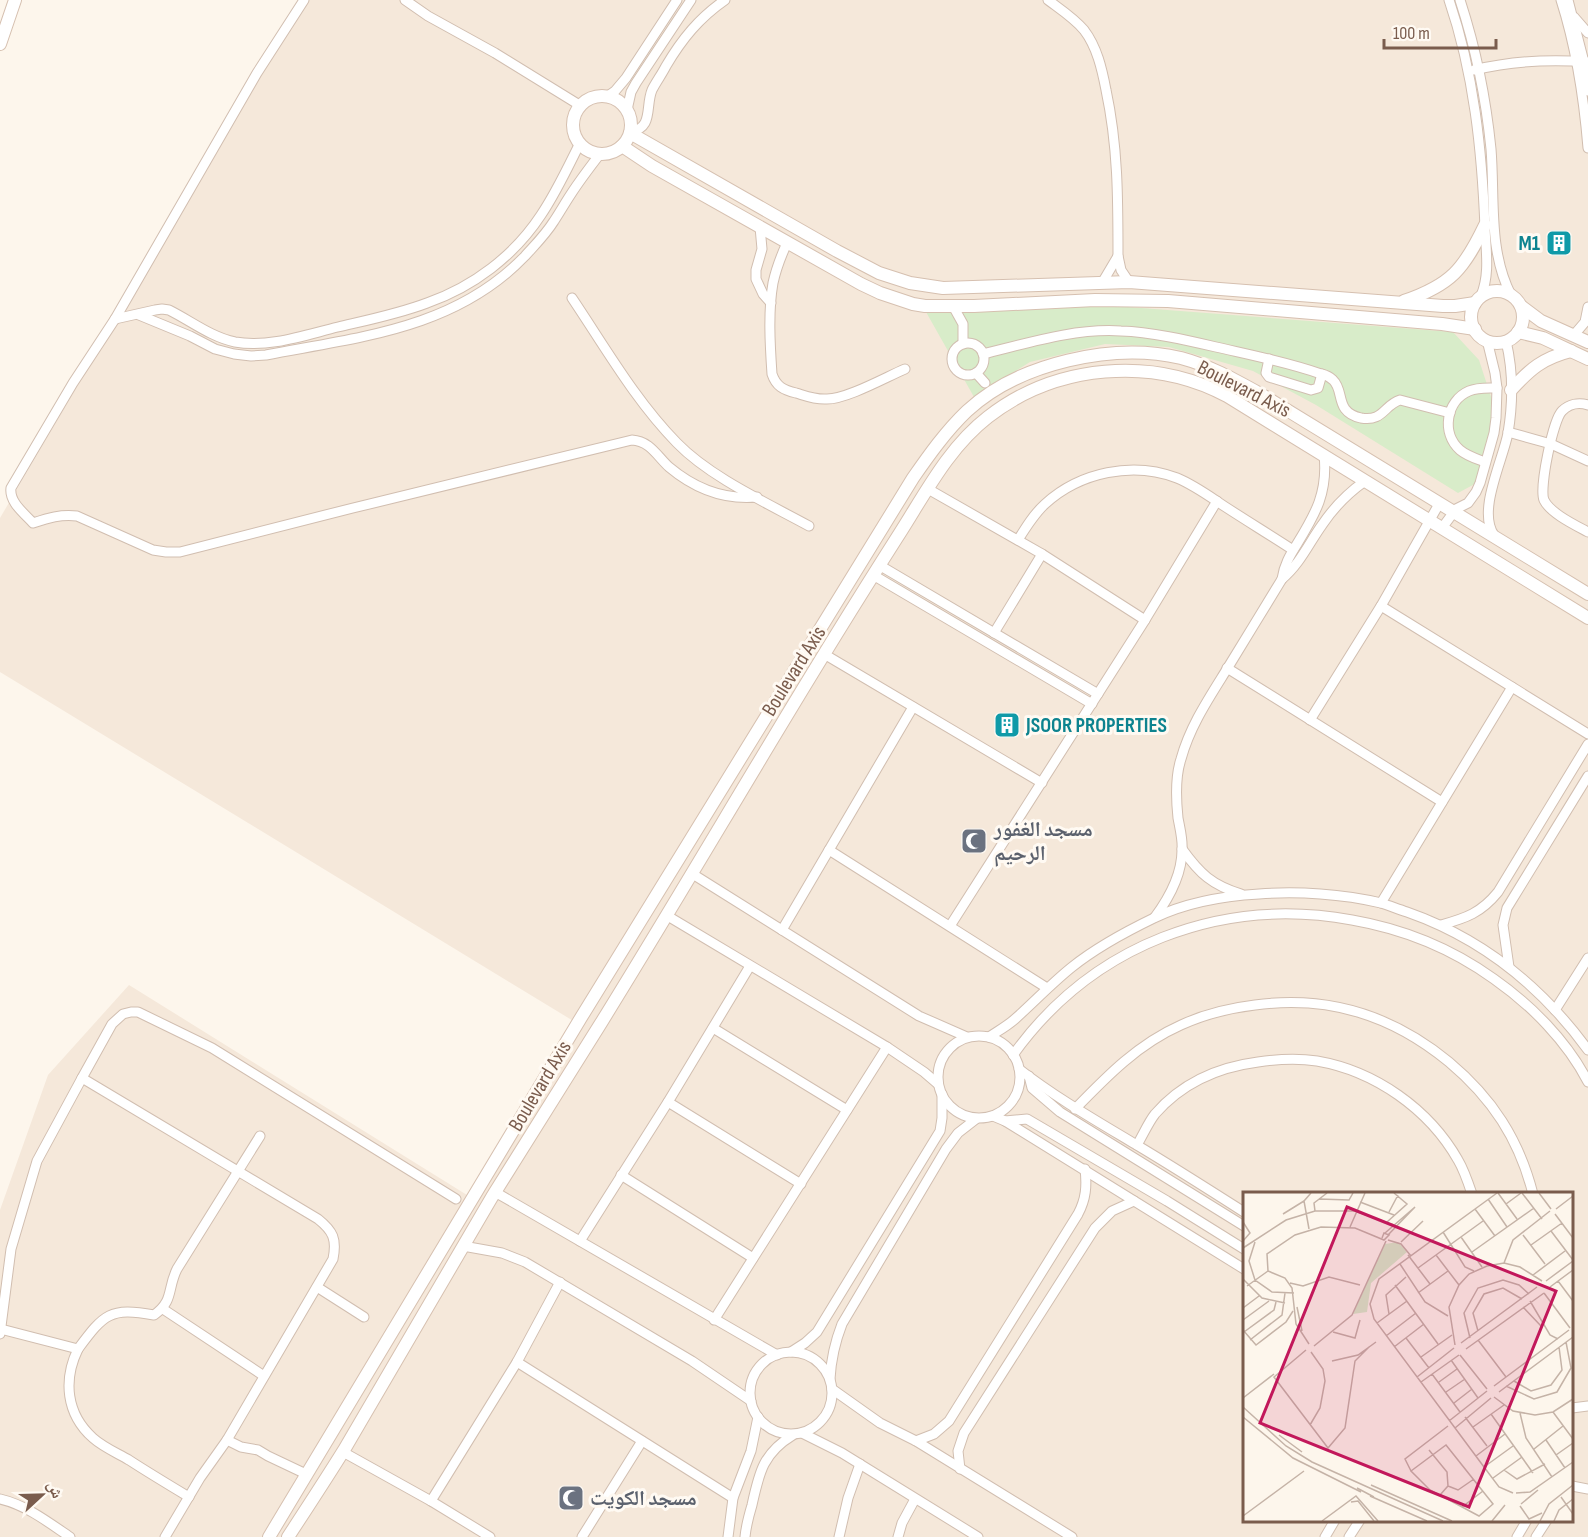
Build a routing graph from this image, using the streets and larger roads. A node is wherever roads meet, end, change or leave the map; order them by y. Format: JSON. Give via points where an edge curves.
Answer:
{"nodes":[{"id":1,"x":15,"y":0,"type":"edge"},
{"id":2,"x":304,"y":0,"type":"edge"},
{"id":3,"x":405,"y":0,"type":"edge"},
{"id":4,"x":677,"y":0,"type":"edge"},
{"id":5,"x":691,"y":0,"type":"edge"},
{"id":6,"x":724,"y":0,"type":"edge"},
{"id":7,"x":1048,"y":0,"type":"edge"},
{"id":8,"x":1449,"y":0,"type":"edge"},
{"id":9,"x":1460,"y":0,"type":"edge"},
{"id":10,"x":1561,"y":0,"type":"edge"},
{"id":11,"x":1568,"y":0,"type":"edge"},
{"id":12,"x":1572,"y":15,"type":"junction"},
{"id":13,"x":1588,"y":33,"type":"edge"},
{"id":14,"x":0,"y":44,"type":"edge"},
{"id":15,"x":1583,"y":61,"type":"edge"},
{"id":16,"x":1479,"y":69,"type":"junction"},
{"id":17,"x":1468,"y":72,"type":"junction"},
{"id":18,"x":1588,"y":91,"type":"edge"},
{"id":19,"x":608,"y":96,"type":"junction"},
{"id":20,"x":581,"y":106,"type":"junction"},
{"id":21,"x":627,"y":110,"type":"junction"},
{"id":22,"x":630,"y":132,"type":"junction"},
{"id":23,"x":580,"y":143,"type":"junction"},
{"id":24,"x":622,"y":146,"type":"junction"},
{"id":25,"x":1588,"y":148,"type":"edge"},
{"id":26,"x":661,"y":150,"type":"junction"},
{"id":27,"x":600,"y":154,"type":"junction"},
{"id":28,"x":652,"y":166,"type":"junction"},
{"id":29,"x":1485,"y":225,"type":"junction"},
{"id":30,"x":760,"y":227,"type":"junction"},
{"id":31,"x":787,"y":243,"type":"junction"},
{"id":32,"x":1118,"y":256,"type":"junction"},
{"id":33,"x":1129,"y":282,"type":"junction"},
{"id":34,"x":1102,"y":283,"type":"junction"},
{"id":35,"x":1511,"y":295,"type":"junction"},
{"id":36,"x":572,"y":298,"type":"dead end"},
{"id":37,"x":1478,"y":300,"type":"junction"},
{"id":38,"x":1401,"y":302,"type":"junction"},
{"id":39,"x":771,"y":303,"type":"junction"},
{"id":40,"x":953,"y":306,"type":"junction"},
{"id":41,"x":974,"y":306,"type":"junction"},
{"id":42,"x":1521,"y":306,"type":"junction"},
{"id":43,"x":1588,"y":307,"type":"edge"},
{"id":44,"x":139,"y":315,"type":"junction"},
{"id":45,"x":115,"y":319,"type":"junction"},
{"id":46,"x":963,"y":324,"type":"junction"},
{"id":47,"x":1475,"y":329,"type":"junction"},
{"id":48,"x":1518,"y":332,"type":"junction"},
{"id":49,"x":1573,"y":336,"type":"junction"},
{"id":50,"x":1486,"y":340,"type":"junction"},
{"id":51,"x":1506,"y":341,"type":"junction"},
{"id":52,"x":1588,"y":342,"type":"edge"},
{"id":53,"x":963,"y":344,"type":"junction"},
{"id":54,"x":1571,"y":351,"type":"junction"},
{"id":55,"x":983,"y":354,"type":"junction"},
{"id":56,"x":1269,"y":359,"type":"junction"},
{"id":57,"x":1588,"y":359,"type":"edge"},
{"id":58,"x":905,"y":369,"type":"dead end"},
{"id":59,"x":976,"y":373,"type":"junction"},
{"id":60,"x":1322,"y":374,"type":"junction"},
{"id":61,"x":986,"y":383,"type":"dead end"},
{"id":62,"x":1497,"y":388,"type":"junction"},
{"id":63,"x":1511,"y":390,"type":"junction"},
{"id":64,"x":1588,"y":405,"type":"edge"},
{"id":65,"x":1450,"y":413,"type":"junction"},
{"id":66,"x":1508,"y":432,"type":"junction"},
{"id":67,"x":1551,"y":444,"type":"junction"},
{"id":68,"x":1324,"y":455,"type":"junction"},
{"id":69,"x":1588,"y":461,"type":"edge"},
{"id":70,"x":1485,"y":462,"type":"junction"},
{"id":71,"x":1481,"y":479,"type":"junction"},
{"id":72,"x":1365,"y":481,"type":"junction"},
{"id":73,"x":1493,"y":483,"type":"junction"},
{"id":74,"x":928,"y":489,"type":"junction"},
{"id":75,"x":757,"y":497,"type":"junction"},
{"id":76,"x":1216,"y":501,"type":"junction"},
{"id":77,"x":1439,"y":504,"type":"junction"},
{"id":78,"x":1454,"y":512,"type":"junction"},
{"id":79,"x":1429,"y":520,"type":"junction"},
{"id":80,"x":809,"y":526,"type":"dead end"},
{"id":81,"x":1442,"y":528,"type":"junction"},
{"id":82,"x":1588,"y":532,"type":"edge"},
{"id":83,"x":1494,"y":535,"type":"junction"},
{"id":84,"x":1018,"y":540,"type":"junction"},
{"id":85,"x":1293,"y":550,"type":"junction"},
{"id":86,"x":1042,"y":554,"type":"junction"},
{"id":87,"x":876,"y":570,"type":"junction"},
{"id":88,"x":1282,"y":579,"type":"junction"},
{"id":89,"x":1588,"y":594,"type":"edge"},
{"id":90,"x":1382,"y":606,"type":"junction"},
{"id":91,"x":1588,"y":618,"type":"edge"},
{"id":92,"x":1145,"y":620,"type":"junction"},
{"id":93,"x":994,"y":633,"type":"junction"},
{"id":94,"x":824,"y":654,"type":"junction"},
{"id":95,"x":1227,"y":668,"type":"junction"},
{"id":96,"x":1512,"y":687,"type":"junction"},
{"id":97,"x":1098,"y":694,"type":"junction"},
{"id":98,"x":1092,"y":704,"type":"junction"},
{"id":99,"x":913,"y":707,"type":"junction"},
{"id":100,"x":1310,"y":720,"type":"junction"},
{"id":101,"x":1588,"y":734,"type":"edge"},
{"id":102,"x":1588,"y":744,"type":"edge"},
{"id":103,"x":1588,"y":776,"type":"edge"},
{"id":104,"x":1042,"y":783,"type":"junction"},
{"id":105,"x":1442,"y":802,"type":"junction"},
{"id":106,"x":1182,"y":849,"type":"junction"},
{"id":107,"x":829,"y":850,"type":"junction"},
{"id":108,"x":692,"y":873,"type":"junction"},
{"id":109,"x":1244,"y":895,"type":"junction"},
{"id":110,"x":1381,"y":903,"type":"junction"},
{"id":111,"x":666,"y":915,"type":"junction"},
{"id":112,"x":1155,"y":917,"type":"junction"},
{"id":113,"x":950,"y":926,"type":"junction"},
{"id":114,"x":1441,"y":926,"type":"junction"},
{"id":115,"x":782,"y":930,"type":"junction"},
{"id":116,"x":1588,"y":957,"type":"edge"},
{"id":117,"x":750,"y":966,"type":"junction"},
{"id":118,"x":1509,"y":967,"type":"junction"},
{"id":119,"x":1047,"y":988,"type":"junction"},
{"id":120,"x":1555,"y":1010,"type":"junction"},
{"id":121,"x":713,"y":1028,"type":"junction"},
{"id":122,"x":967,"y":1037,"type":"junction"},
{"id":123,"x":989,"y":1037,"type":"junction"},
{"id":124,"x":887,"y":1047,"type":"junction"},
{"id":125,"x":1588,"y":1050,"type":"edge"},
{"id":126,"x":1013,"y":1055,"type":"junction"},
{"id":127,"x":1019,"y":1069,"type":"junction"},
{"id":128,"x":1029,"y":1076,"type":"junction"},
{"id":129,"x":82,"y":1078,"type":"junction"},
{"id":130,"x":1588,"y":1082,"type":"edge"},
{"id":131,"x":940,"y":1089,"type":"junction"},
{"id":132,"x":668,"y":1102,"type":"junction"},
{"id":133,"x":1075,"y":1109,"type":"junction"},
{"id":134,"x":847,"y":1110,"type":"junction"},
{"id":135,"x":993,"y":1116,"type":"junction"},
{"id":136,"x":976,"y":1119,"type":"junction"},
{"id":137,"x":1005,"y":1121,"type":"junction"},
{"id":138,"x":260,"y":1136,"type":"dead end"},
{"id":139,"x":1137,"y":1145,"type":"junction"},
{"id":140,"x":1084,"y":1169,"type":"junction"},
{"id":141,"x":238,"y":1172,"type":"junction"},
{"id":142,"x":621,"y":1175,"type":"junction"},
{"id":143,"x":801,"y":1184,"type":"junction"},
{"id":144,"x":495,"y":1192,"type":"junction"},
{"id":145,"x":1471,"y":1192,"type":"edge"},
{"id":146,"x":1532,"y":1192,"type":"edge"},
{"id":147,"x":456,"y":1199,"type":"dead end"},
{"id":148,"x":1134,"y":1201,"type":"junction"},
{"id":149,"x":1243,"y":1211,"type":"edge"},
{"id":150,"x":1243,"y":1225,"type":"edge"},
{"id":151,"x":580,"y":1241,"type":"junction"},
{"id":152,"x":463,"y":1246,"type":"junction"},
{"id":153,"x":1243,"y":1248,"type":"edge"},
{"id":154,"x":753,"y":1258,"type":"junction"},
{"id":155,"x":1243,"y":1268,"type":"edge"},
{"id":156,"x":560,"y":1282,"type":"junction"},
{"id":157,"x":317,"y":1287,"type":"junction"},
{"id":158,"x":163,"y":1309,"type":"junction"},
{"id":159,"x":364,"y":1317,"type":"dead end"},
{"id":160,"x":714,"y":1320,"type":"junction"},
{"id":161,"x":1,"y":1329,"type":"edge"},
{"id":162,"x":0,"y":1334,"type":"edge"},
{"id":163,"x":78,"y":1349,"type":"junction"},
{"id":164,"x":791,"y":1352,"type":"junction"},
{"id":165,"x":777,"y":1355,"type":"junction"},
{"id":166,"x":517,"y":1362,"type":"junction"},
{"id":167,"x":264,"y":1376,"type":"junction"},
{"id":168,"x":831,"y":1384,"type":"junction"},
{"id":169,"x":751,"y":1401,"type":"junction"},
{"id":170,"x":1588,"y":1405,"type":"edge"},
{"id":171,"x":1573,"y":1408,"type":"edge"},
{"id":172,"x":758,"y":1417,"type":"junction"},
{"id":173,"x":799,"y":1434,"type":"junction"},
{"id":174,"x":227,"y":1440,"type":"junction"},
{"id":175,"x":642,"y":1441,"type":"junction"},
{"id":176,"x":916,"y":1441,"type":"junction"},
{"id":177,"x":343,"y":1452,"type":"junction"},
{"id":178,"x":860,"y":1464,"type":"junction"},
{"id":179,"x":960,"y":1468,"type":"junction"},
{"id":180,"x":306,"y":1474,"type":"junction"},
{"id":181,"x":189,"y":1497,"type":"junction"},
{"id":182,"x":733,"y":1498,"type":"junction"},
{"id":183,"x":915,"y":1498,"type":"junction"},
{"id":184,"x":0,"y":1499,"type":"edge"},
{"id":185,"x":431,"y":1501,"type":"junction"},
{"id":186,"x":1334,"y":1522,"type":"edge"},
{"id":187,"x":1359,"y":1522,"type":"edge"},
{"id":188,"x":1526,"y":1522,"type":"edge"},
{"id":189,"x":1546,"y":1522,"type":"edge"},
{"id":190,"x":290,"y":1536,"type":"edge"},
{"id":191,"x":70,"y":1537,"type":"edge"},
{"id":192,"x":165,"y":1537,"type":"edge"},
{"id":193,"x":269,"y":1537,"type":"edge"},
{"id":194,"x":490,"y":1537,"type":"edge"},
{"id":195,"x":582,"y":1537,"type":"edge"},
{"id":196,"x":728,"y":1537,"type":"edge"},
{"id":197,"x":745,"y":1537,"type":"edge"},
{"id":198,"x":839,"y":1537,"type":"edge"},
{"id":199,"x":898,"y":1537,"type":"edge"},
{"id":200,"x":978,"y":1537,"type":"edge"},
{"id":201,"x":1072,"y":1537,"type":"edge"},
{"id":202,"x":1325,"y":1537,"type":"edge"},
{"id":203,"x":1349,"y":1537,"type":"edge"},
{"id":204,"x":1516,"y":1537,"type":"edge"},
{"id":205,"x":1536,"y":1537,"type":"edge"}],
"edges":[{"from":1,"to":14,"type":"street"},
{"from":2,"to":45,"type":"street","via":[[257,73]]},
{"from":3,"to":20,"type":"street"},
{"from":4,"to":19,"type":"street","via":[[627,78]]},
{"from":5,"to":21,"type":"street","via":[[636,83]]},
{"from":6,"to":22,"type":"street","via":[[679,43],[650,96],[645,123]]},
{"from":7,"to":32,"type":"street","via":[[1083,30],[1100,61],[1116,157]]},
{"from":8,"to":17,"type":"street"},
{"from":9,"to":16,"type":"street"},
{"from":10,"to":15,"type":"street"},
{"from":11,"to":12,"type":"street"},
{"from":12,"to":13,"type":"street"},
{"from":12,"to":15,"type":"street"},
{"from":15,"to":16,"type":"street","via":[[1537,61]]},
{"from":15,"to":18,"type":"street"},
{"from":15,"to":25,"type":"street"},
{"from":16,"to":17,"type":"street"},
{"from":16,"to":35,"type":"street","via":[[1491,147],[1496,252]]},
{"from":17,"to":29,"type":"street","via":[[1484,186]]},
{"from":19,"to":20,"type":"street","via":[[598,96]]},
{"from":19,"to":21,"type":"street"},
{"from":20,"to":23,"type":"street","via":[[574,124]]},
{"from":21,"to":22,"type":"street"},
{"from":22,"to":24,"type":"street"},
{"from":22,"to":26,"type":"street"},
{"from":23,"to":27,"type":"street"},
{"from":23,"to":44,"type":"street","via":[[541,216],[503,259],[480,277],[427,304],[300,337],[247,343],[212,334],[169,310]]},
{"from":24,"to":27,"type":"street"},
{"from":24,"to":28,"type":"street"},
{"from":26,"to":28,"type":"street"},
{"from":26,"to":34,"type":"street","via":[[837,251],[910,284],[943,288]]},
{"from":27,"to":44,"type":"street","via":[[542,237],[513,268],[467,301],[416,323],[251,356],[215,349]]},
{"from":28,"to":30,"type":"street"},
{"from":29,"to":37,"type":"street","via":[[1487,269]]},
{"from":29,"to":38,"type":"street","via":[[1458,271],[1432,290]]},
{"from":30,"to":31,"type":"street"},
{"from":30,"to":39,"type":"street","via":[[762,249],[756,279]]},
{"from":31,"to":39,"type":"street","via":[[775,274]]},
{"from":31,"to":40,"type":"street","via":[[879,293],[913,304]]},
{"from":32,"to":33,"type":"street"},
{"from":32,"to":34,"type":"street"},
{"from":33,"to":34,"type":"street"},
{"from":33,"to":38,"type":"street"},
{"from":35,"to":37,"type":"street","via":[[1496,291]]},
{"from":35,"to":42,"type":"street"},
{"from":36,"to":75,"type":"street","via":[[639,397],[677,444],[713,472]]},
{"from":37,"to":38,"type":"street","via":[[1455,306]]},
{"from":37,"to":47,"type":"street","via":[[1472,312]]},
{"from":39,"to":58,"type":"street","via":[[772,374],[774,381],[786,390],[816,399],[833,399]]},
{"from":40,"to":41,"type":"street"},
{"from":40,"to":46,"type":"street"},
{"from":41,"to":46,"type":"street"},
{"from":41,"to":47,"type":"street","via":[[1168,301]]},
{"from":42,"to":48,"type":"street","via":[[1522,324]]},
{"from":42,"to":49,"type":"street","via":[[1540,321]]},
{"from":43,"to":49,"type":"street","via":[[1585,322]]},
{"from":44,"to":45,"type":"street"},
{"from":45,"to":75,"type":"street","via":[[12,488],[14,502],[33,523],[54,516],[77,516],[153,550],[180,552],[632,440],[649,445],[675,472],[705,489],[731,497]]},
{"from":46,"to":53,"type":"street"},
{"from":47,"to":50,"type":"street"},
{"from":48,"to":51,"type":"street"},
{"from":48,"to":54,"type":"street"},
{"from":49,"to":52,"type":"street"},
{"from":50,"to":51,"type":"street"},
{"from":50,"to":62,"type":"street"},
{"from":51,"to":63,"type":"street"},
{"from":53,"to":55,"type":"street","via":[[977,346]]},
{"from":53,"to":59,"type":"street","via":[[953,354],[953,365],[965,375]]},
{"from":54,"to":57,"type":"street"},
{"from":54,"to":63,"type":"street","via":[[1533,367]]},
{"from":55,"to":56,"type":"street","via":[[1055,337],[1122,331],[1183,339]]},
{"from":55,"to":59,"type":"street","via":[[983,365]]},
{"from":56,"to":60,"type":"street"},
{"from":56,"to":60,"type":"street","via":[[1269,377],[1301,387],[1316,390]]},
{"from":59,"to":61,"type":"street"},
{"from":60,"to":65,"type":"street","via":[[1335,382],[1344,407],[1358,417],[1375,417],[1400,400]]},
{"from":62,"to":65,"type":"street","via":[[1466,392]]},
{"from":62,"to":70,"type":"street","via":[[1495,426]]},
{"from":63,"to":66,"type":"street"},
{"from":64,"to":67,"type":"street","via":[[1574,404],[1563,411]]},
{"from":65,"to":70,"type":"street","via":[[1448,428],[1453,443],[1465,454]]},
{"from":66,"to":67,"type":"street"},
{"from":66,"to":73,"type":"street"},
{"from":67,"to":69,"type":"street"},
{"from":67,"to":82,"type":"street","via":[[1542,489],[1544,499],[1554,512]]},
{"from":68,"to":72,"type":"street","name":"Boulevard Axis"},
{"from":68,"to":74,"type":"street","name":"Boulevard Axis","via":[[1200,383],[1172,374],[1115,371],[1057,382],[1002,407],[957,447]]},
{"from":68,"to":85,"type":"street","via":[[1320,502]]},
{"from":70,"to":71,"type":"street"},
{"from":71,"to":73,"type":"street"},
{"from":71,"to":78,"type":"street","via":[[1472,498]]},
{"from":72,"to":79,"type":"street","name":"Boulevard Axis"},
{"from":72,"to":88,"type":"street","via":[[1329,514],[1299,561]]},
{"from":73,"to":83,"type":"street","via":[[1489,515]]},
{"from":74,"to":84,"type":"street"},
{"from":74,"to":87,"type":"street","name":"Boulevard Axis"},
{"from":75,"to":80,"type":"street"},
{"from":76,"to":84,"type":"street","via":[[1165,474],[1133,470],[1101,473],[1080,480],[1044,504]]},
{"from":76,"to":85,"type":"street"},
{"from":76,"to":92,"type":"street"},
{"from":77,"to":78,"type":"street","name":"Boulevard Axis"},
{"from":77,"to":79,"type":"street"},
{"from":77,"to":180,"type":"street","name":"Boulevard Axis","via":[[1264,396],[1181,358],[1120,353],[1056,363],[999,388],[968,410],[927,457],[885,522]]},
{"from":78,"to":81,"type":"street"},
{"from":78,"to":83,"type":"street","name":"Boulevard Axis"},
{"from":79,"to":81,"type":"street","name":"Boulevard Axis"},
{"from":79,"to":90,"type":"street"},
{"from":81,"to":91,"type":"street","name":"Boulevard Axis"},
{"from":83,"to":89,"type":"street","name":"Boulevard Axis"},
{"from":84,"to":86,"type":"street"},
{"from":85,"to":88,"type":"street"},
{"from":86,"to":92,"type":"street"},
{"from":86,"to":93,"type":"street"},
{"from":87,"to":93,"type":"street"},
{"from":87,"to":94,"type":"street","name":"Boulevard Axis"},
{"from":87,"to":98,"type":"street"},
{"from":88,"to":95,"type":"street"},
{"from":90,"to":96,"type":"street"},
{"from":90,"to":100,"type":"street"},
{"from":92,"to":97,"type":"street"},
{"from":93,"to":97,"type":"street"},
{"from":94,"to":99,"type":"street"},
{"from":94,"to":108,"type":"street","name":"Boulevard Axis"},
{"from":95,"to":100,"type":"street"},
{"from":95,"to":106,"type":"street","via":[[1199,713],[1180,762],[1177,788]]},
{"from":96,"to":101,"type":"street"},
{"from":96,"to":105,"type":"street"},
{"from":97,"to":98,"type":"street"},
{"from":98,"to":104,"type":"street"},
{"from":99,"to":104,"type":"street"},
{"from":99,"to":107,"type":"street"},
{"from":100,"to":105,"type":"street"},
{"from":102,"to":114,"type":"street","via":[[1490,902],[1469,916]]},
{"from":103,"to":118,"type":"street","via":[[1507,908],[1503,925]]},
{"from":104,"to":113,"type":"street"},
{"from":105,"to":110,"type":"street"},
{"from":106,"to":109,"type":"street","via":[[1209,880]]},
{"from":106,"to":112,"type":"street","via":[[1174,886]]},
{"from":107,"to":113,"type":"street"},
{"from":107,"to":115,"type":"street"},
{"from":108,"to":111,"type":"street","name":"Boulevard Axis"},
{"from":108,"to":115,"type":"street"},
{"from":109,"to":110,"type":"street","via":[[1294,893]]},
{"from":109,"to":112,"type":"street","via":[[1204,901]]},
{"from":110,"to":114,"type":"street"},
{"from":111,"to":117,"type":"street"},
{"from":111,"to":144,"type":"street","name":"Boulevard Axis"},
{"from":112,"to":119,"type":"street","via":[[1092,952]]},
{"from":113,"to":119,"type":"street"},
{"from":114,"to":118,"type":"street"},
{"from":115,"to":122,"type":"street","via":[[919,1016]]},
{"from":116,"to":120,"type":"street"},
{"from":117,"to":121,"type":"street"},
{"from":117,"to":124,"type":"street"},
{"from":118,"to":120,"type":"street"},
{"from":119,"to":123,"type":"street","via":[[1013,1021]]},
{"from":120,"to":125,"type":"street"},
{"from":121,"to":132,"type":"street"},
{"from":121,"to":134,"type":"street"},
{"from":122,"to":123,"type":"street"},
{"from":122,"to":131,"type":"street","via":[[946,1052],[938,1067]]},
{"from":123,"to":126,"type":"street"},
{"from":124,"to":131,"type":"street","via":[[924,1072]]},
{"from":124,"to":134,"type":"street"},
{"from":126,"to":127,"type":"street"},
{"from":126,"to":130,"type":"street","via":[[1067,996],[1105,967],[1146,944],[1191,927],[1237,916],[1308,914],[1402,931],[1472,964],[1505,987],[1547,1026]]},
{"from":127,"to":128,"type":"street"},
{"from":127,"to":135,"type":"street","via":[[1017,1094],[1007,1108]]},
{"from":128,"to":133,"type":"street"},
{"from":128,"to":150,"type":"street","via":[[1032,1088],[1060,1112]]},
{"from":129,"to":141,"type":"street"},
{"from":129,"to":147,"type":"street","via":[[112,1024],[123,1014],[138,1012],[212,1048]]},
{"from":129,"to":161,"type":"street","via":[[38,1161],[11,1249]]},
{"from":131,"to":136,"type":"street","via":[[949,1107]]},
{"from":131,"to":164,"type":"street","via":[[940,1131],[817,1332]]},
{"from":132,"to":142,"type":"street"},
{"from":132,"to":143,"type":"street"},
{"from":133,"to":139,"type":"street"},
{"from":133,"to":146,"type":"street","via":[[1129,1056],[1181,1025],[1239,1007],[1293,1002],[1328,1005],[1362,1012],[1394,1025],[1468,1078],[1503,1121],[1517,1146]]},
{"from":134,"to":143,"type":"street"},
{"from":135,"to":136,"type":"street"},
{"from":135,"to":137,"type":"street"},
{"from":136,"to":168,"type":"street","via":[[946,1149],[842,1324],[831,1360]]},
{"from":137,"to":140,"type":"street"},
{"from":137,"to":153,"type":"street","via":[[1027,1119]]},
{"from":138,"to":141,"type":"street"},
{"from":139,"to":145,"type":"street","via":[[1154,1115],[1172,1097],[1215,1072],[1264,1061],[1317,1061],[1367,1077],[1418,1109],[1441,1133],[1459,1161]]},
{"from":139,"to":149,"type":"street"},
{"from":140,"to":148,"type":"street"},
{"from":140,"to":176,"type":"street","via":[[1086,1192],[1078,1214],[949,1420],[934,1434]]},
{"from":141,"to":157,"type":"street","via":[[318,1219],[333,1234],[333,1258]]},
{"from":141,"to":158,"type":"street","via":[[177,1269]]},
{"from":142,"to":151,"type":"street"},
{"from":142,"to":154,"type":"street"},
{"from":143,"to":154,"type":"street"},
{"from":144,"to":151,"type":"street"},
{"from":144,"to":152,"type":"street","name":"Boulevard Axis"},
{"from":148,"to":155,"type":"street"},
{"from":148,"to":179,"type":"street","via":[[1112,1211],[1095,1228],[964,1433],[958,1451]]},
{"from":151,"to":160,"type":"street"},
{"from":152,"to":156,"type":"street","via":[[514,1256]]},
{"from":152,"to":177,"type":"street","name":"Boulevard Axis"},
{"from":154,"to":160,"type":"street"},
{"from":156,"to":166,"type":"street"},
{"from":156,"to":169,"type":"street"},
{"from":157,"to":159,"type":"street"},
{"from":157,"to":167,"type":"street"},
{"from":158,"to":163,"type":"street","via":[[154,1315],[117,1312],[99,1322]]},
{"from":158,"to":167,"type":"street"},
{"from":160,"to":165,"type":"street"},
{"from":161,"to":162,"type":"street"},
{"from":161,"to":163,"type":"street"},
{"from":163,"to":181,"type":"street","via":[[71,1364],[69,1394],[81,1425],[94,1439]]},
{"from":164,"to":165,"type":"street"},
{"from":164,"to":168,"type":"street","via":[[818,1363]]},
{"from":165,"to":169,"type":"street","via":[[767,1360],[753,1378]]},
{"from":166,"to":175,"type":"street"},
{"from":166,"to":185,"type":"street"},
{"from":167,"to":174,"type":"street"},
{"from":168,"to":173,"type":"street","via":[[828,1412],[813,1429]]},
{"from":168,"to":176,"type":"street","via":[[880,1423]]},
{"from":169,"to":172,"type":"street"},
{"from":170,"to":171,"type":"street"},
{"from":172,"to":173,"type":"street","via":[[774,1431]]},
{"from":172,"to":182,"type":"street","via":[[751,1451]]},
{"from":173,"to":178,"type":"street","via":[[823,1442]]},
{"from":173,"to":197,"type":"street","via":[[780,1443],[768,1456],[760,1472]]},
{"from":174,"to":180,"type":"street","via":[[258,1450]]},
{"from":174,"to":181,"type":"street"},
{"from":175,"to":182,"type":"street"},
{"from":175,"to":195,"type":"street"},
{"from":176,"to":179,"type":"street"},
{"from":177,"to":185,"type":"street"},
{"from":177,"to":190,"type":"street","name":"Boulevard Axis"},
{"from":178,"to":183,"type":"street"},
{"from":178,"to":198,"type":"street"},
{"from":179,"to":201,"type":"street"},
{"from":180,"to":193,"type":"street","name":"Boulevard Axis"},
{"from":181,"to":192,"type":"street"},
{"from":182,"to":196,"type":"street"},
{"from":183,"to":199,"type":"street"},
{"from":183,"to":200,"type":"street"},
{"from":184,"to":191,"type":"street","via":[[39,1516]]},
{"from":185,"to":194,"type":"street"},
{"from":186,"to":202,"type":"street"},
{"from":187,"to":203,"type":"street"},
{"from":188,"to":204,"type":"street"},
{"from":189,"to":205,"type":"street"}]}
